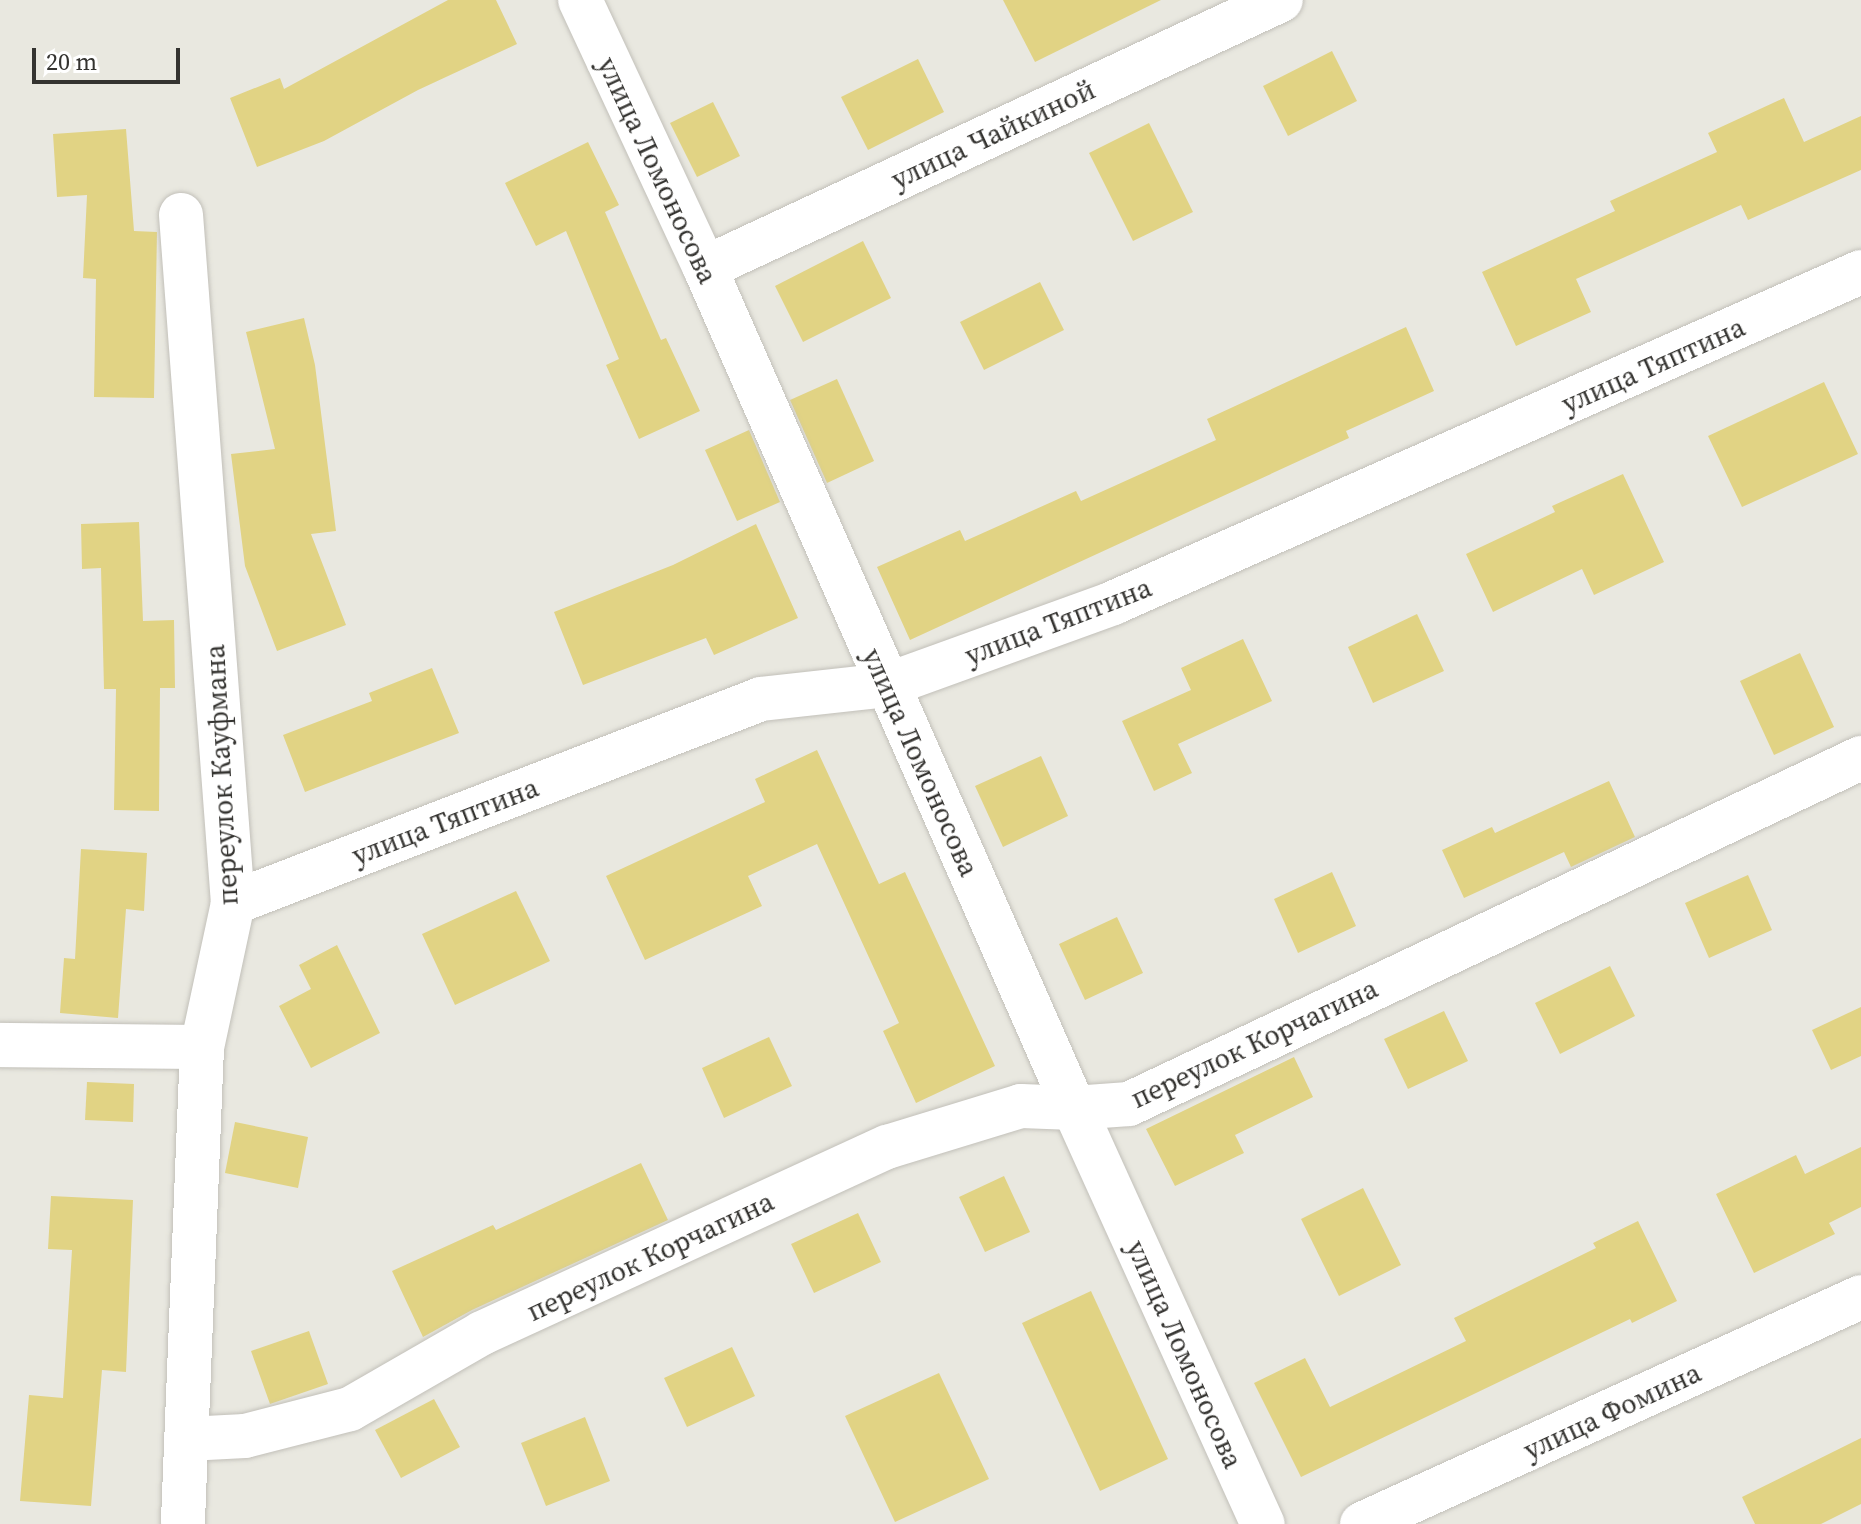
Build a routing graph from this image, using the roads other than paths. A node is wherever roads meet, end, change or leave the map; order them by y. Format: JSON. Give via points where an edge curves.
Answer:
{"nodes":[{"id":1,"x":580,"y":0,"type":"edge"},
{"id":2,"x":1281,"y":0,"type":"edge"},
{"id":3,"x":181,"y":215,"type":"dead end"},
{"id":4,"x":705,"y":268,"type":"junction"},
{"id":5,"x":1861,"y":272,"type":"edge"},
{"id":6,"x":887,"y":685,"type":"junction"},
{"id":7,"x":1861,"y":758,"type":"edge"},
{"id":8,"x":233,"y":903,"type":"junction"},
{"id":9,"x":0,"y":1045,"type":"edge"},
{"id":10,"x":202,"y":1047,"type":"junction"},
{"id":11,"x":1074,"y":1108,"type":"junction"},
{"id":12,"x":1861,"y":1297,"type":"edge"},
{"id":13,"x":187,"y":1439,"type":"junction"},
{"id":14,"x":183,"y":1524,"type":"edge"},
{"id":15,"x":1263,"y":1524,"type":"edge"},
{"id":16,"x":1362,"y":1524,"type":"edge"}],
"edges":[{"from":1,"to":4,"type":"street","name":"улица Ломоносова"},
{"from":2,"to":4,"type":"street","name":"улица Чайкиной"},
{"from":3,"to":8,"type":"street","name":"переулок Кауфмана"},
{"from":4,"to":6,"type":"street","name":"улица Ломоносова"},
{"from":5,"to":6,"type":"street","name":"улица Тяптина","via":[[1113,603]]},
{"from":6,"to":8,"type":"street","name":"улица Тяптина","via":[[761,699]]},
{"from":6,"to":11,"type":"street","name":"улица Ломоносова"},
{"from":7,"to":11,"type":"street","name":"переулок Корчагина","via":[[1129,1104]]},
{"from":8,"to":10,"type":"street","name":"переулок Кауфмана"},
{"from":9,"to":10,"type":"street"},
{"from":10,"to":13,"type":"street","name":"переулок Кауфмана"},
{"from":11,"to":13,"type":"street","name":"переулок Корчагина","via":[[1021,1106],[887,1147],[482,1333],[350,1409],[245,1436]]},
{"from":11,"to":15,"type":"street","name":"улица Ломоносова"},
{"from":12,"to":16,"type":"street","name":"улица Фомина"},
{"from":13,"to":14,"type":"street","name":"переулок Кауфмана"}]}
